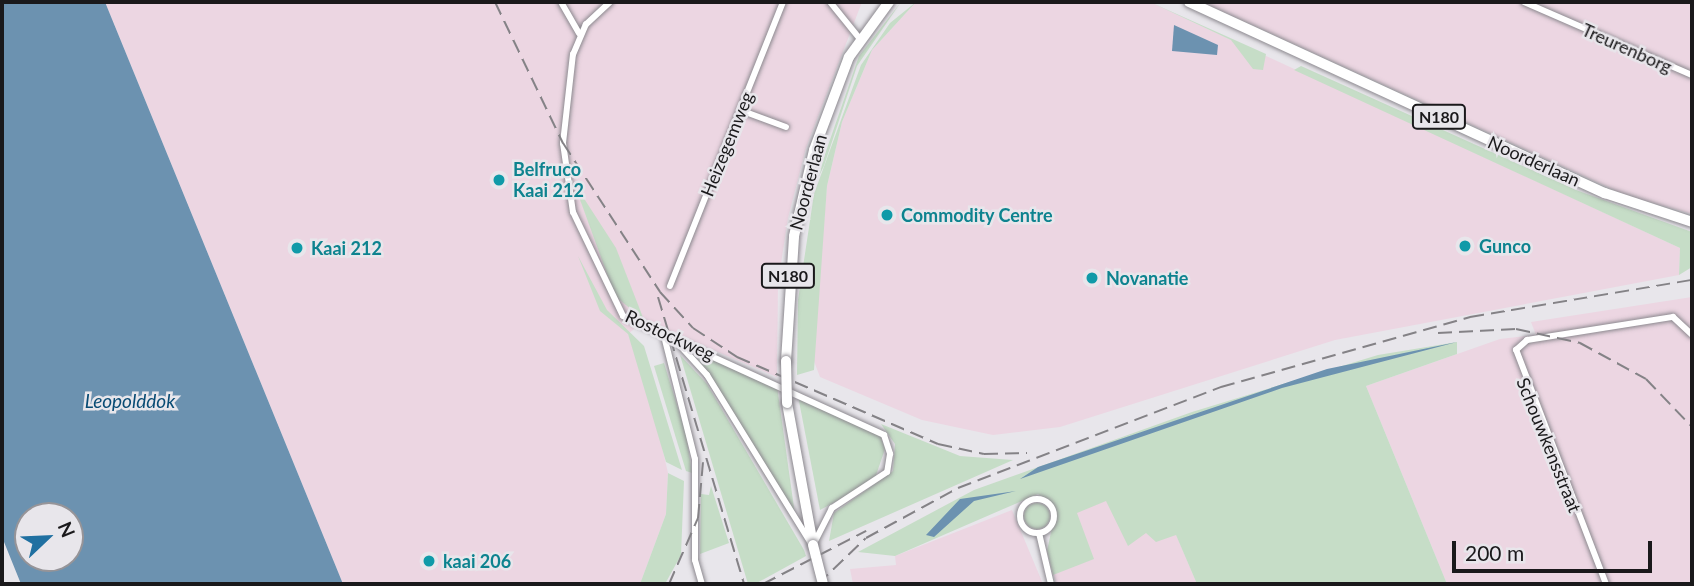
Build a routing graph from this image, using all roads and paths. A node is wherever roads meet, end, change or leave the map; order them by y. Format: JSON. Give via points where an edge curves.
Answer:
{"nodes":[{"id":1,"x":561,"y":2,"type":"edge"},
{"id":2,"x":610,"y":2,"type":"edge"},
{"id":3,"x":783,"y":2,"type":"edge"},
{"id":4,"x":830,"y":2,"type":"edge"},
{"id":5,"x":889,"y":2,"type":"edge"},
{"id":6,"x":1189,"y":2,"type":"edge"},
{"id":7,"x":1524,"y":2,"type":"edge"},
{"id":8,"x":579,"y":33,"type":"junction"},
{"id":9,"x":860,"y":39,"type":"junction"},
{"id":10,"x":1692,"y":75,"type":"edge"},
{"id":11,"x":740,"y":110,"type":"junction"},
{"id":12,"x":786,"y":127,"type":"dead end"},
{"id":13,"x":1692,"y":222,"type":"edge"},
{"id":14,"x":670,"y":286,"type":"dead end"},
{"id":15,"x":1692,"y":335,"type":"edge"},
{"id":16,"x":664,"y":336,"type":"junction"},
{"id":17,"x":676,"y":341,"type":"junction"},
{"id":18,"x":1039,"y":533,"type":"junction"},
{"id":19,"x":813,"y":545,"type":"junction"},
{"id":20,"x":702,"y":584,"type":"edge"},
{"id":21,"x":823,"y":584,"type":"edge"},
{"id":22,"x":1051,"y":584,"type":"edge"},
{"id":23,"x":1606,"y":584,"type":"edge"}],
"edges":[{"from":1,"to":8,"type":"street"},
{"from":2,"to":8,"type":"street"},
{"from":3,"to":11,"type":"street","name":"Heizegemweg"},
{"from":4,"to":9,"type":"street"},
{"from":5,"to":9,"type":"main road","name":"Noorderlaan","number":"N180"},
{"from":6,"to":13,"type":"main road","name":"Noorderlaan","number":"N180","via":[[1605,193]]},
{"from":7,"to":10,"type":"street","name":"Treurenborg"},
{"from":8,"to":16,"type":"street","name":"Rostockweg","via":[[563,132],[573,212],[616,309]]},
{"from":9,"to":19,"type":"main road","name":"Noorderlaan","number":"N180","bridge":true,"via":[[814,150],[794,236],[787,402]]},
{"from":11,"to":12,"type":"street"},
{"from":11,"to":14,"type":"street","name":"Heizegemweg"},
{"from":15,"to":23,"type":"street","name":"Schouwkensstraat","via":[[1684,322],[1673,317],[1527,340],[1516,350]]},
{"from":16,"to":17,"type":"street","name":"Rostockweg"},
{"from":16,"to":20,"type":"street","via":[[695,460],[695,560]]},
{"from":17,"to":19,"type":"street","name":"Noorderlaan","via":[[707,375]]},
{"from":17,"to":19,"type":"street","name":"Rostockweg","via":[[884,435],[890,454],[887,472],[832,508]]},
{"from":18,"to":18,"type":"street","via":[[1053,524],[1054,513],[1038,499],[1023,506],[1020,517],[1028,531]]},
{"from":18,"to":22,"type":"street"},
{"from":19,"to":21,"type":"main road","name":"Noorderlaan","number":"N180","bridge":true}]}
